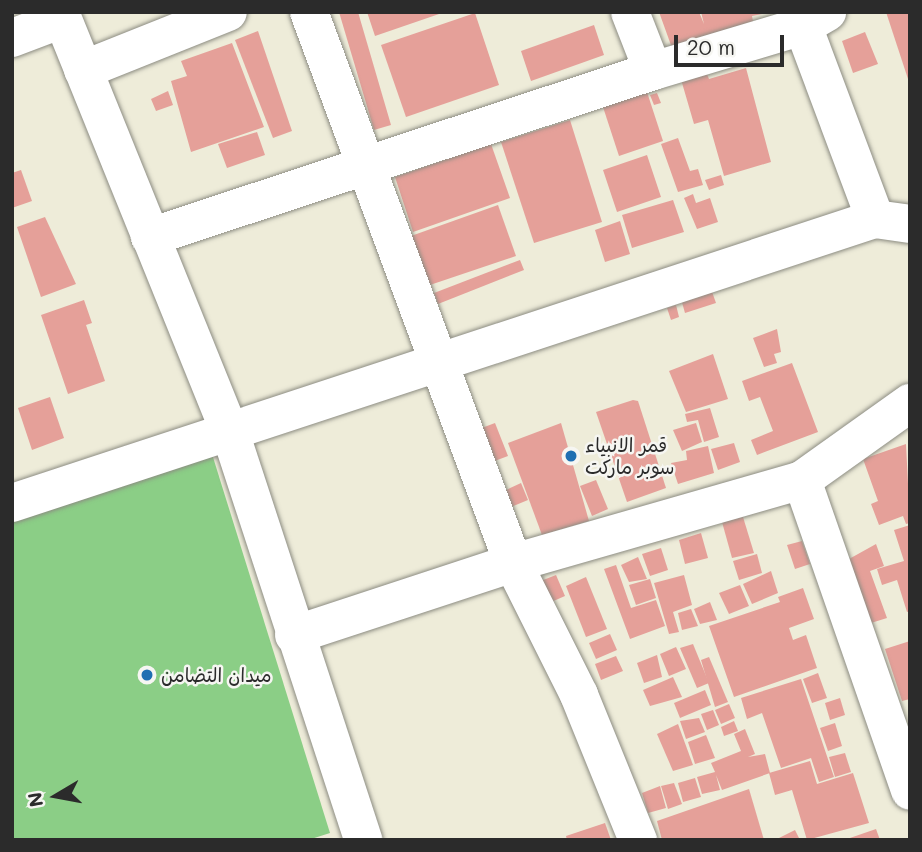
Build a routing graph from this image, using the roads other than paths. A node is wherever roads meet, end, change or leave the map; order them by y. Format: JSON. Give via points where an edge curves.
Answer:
{"nodes":[{"id":1,"x":228,"y":12,"type":"edge"},
{"id":2,"x":309,"y":12,"type":"edge"},
{"id":3,"x":630,"y":12,"type":"edge"},
{"id":4,"x":61,"y":15,"type":"edge"},
{"id":5,"x":815,"y":19,"type":"edge"},
{"id":6,"x":12,"y":38,"type":"edge"},
{"id":7,"x":83,"y":70,"type":"junction"},
{"id":8,"x":653,"y":71,"type":"junction"},
{"id":9,"x":363,"y":165,"type":"junction"},
{"id":10,"x":893,"y":222,"type":"edge"},
{"id":11,"x":150,"y":237,"type":"junction"},
{"id":12,"x":437,"y":361,"type":"junction"},
{"id":13,"x":910,"y":403,"type":"edge"},
{"id":14,"x":230,"y":432,"type":"junction"},
{"id":15,"x":802,"y":480,"type":"junction"},
{"id":16,"x":12,"y":503,"type":"edge"},
{"id":17,"x":513,"y":563,"type":"junction"},
{"id":18,"x":294,"y":635,"type":"junction"},
{"id":19,"x":910,"y":792,"type":"edge"},
{"id":20,"x":362,"y":840,"type":"edge"},
{"id":21,"x":638,"y":840,"type":"edge"}],
"edges":[{"from":1,"to":7,"type":"street"},
{"from":2,"to":9,"type":"street"},
{"from":3,"to":8,"type":"street"},
{"from":4,"to":6,"type":"street"},
{"from":4,"to":7,"type":"street"},
{"from":5,"to":8,"type":"street"},
{"from":5,"to":10,"type":"street"},
{"from":7,"to":11,"type":"street"},
{"from":8,"to":9,"type":"street"},
{"from":9,"to":11,"type":"street"},
{"from":9,"to":12,"type":"street"},
{"from":10,"to":12,"type":"street"},
{"from":11,"to":14,"type":"street"},
{"from":12,"to":14,"type":"street"},
{"from":12,"to":17,"type":"street"},
{"from":13,"to":15,"type":"street"},
{"from":14,"to":16,"type":"street"},
{"from":14,"to":18,"type":"street"},
{"from":15,"to":17,"type":"street"},
{"from":15,"to":19,"type":"street"},
{"from":17,"to":18,"type":"street"},
{"from":17,"to":21,"type":"street","via":[[579,695]]},
{"from":18,"to":20,"type":"street"}]}
